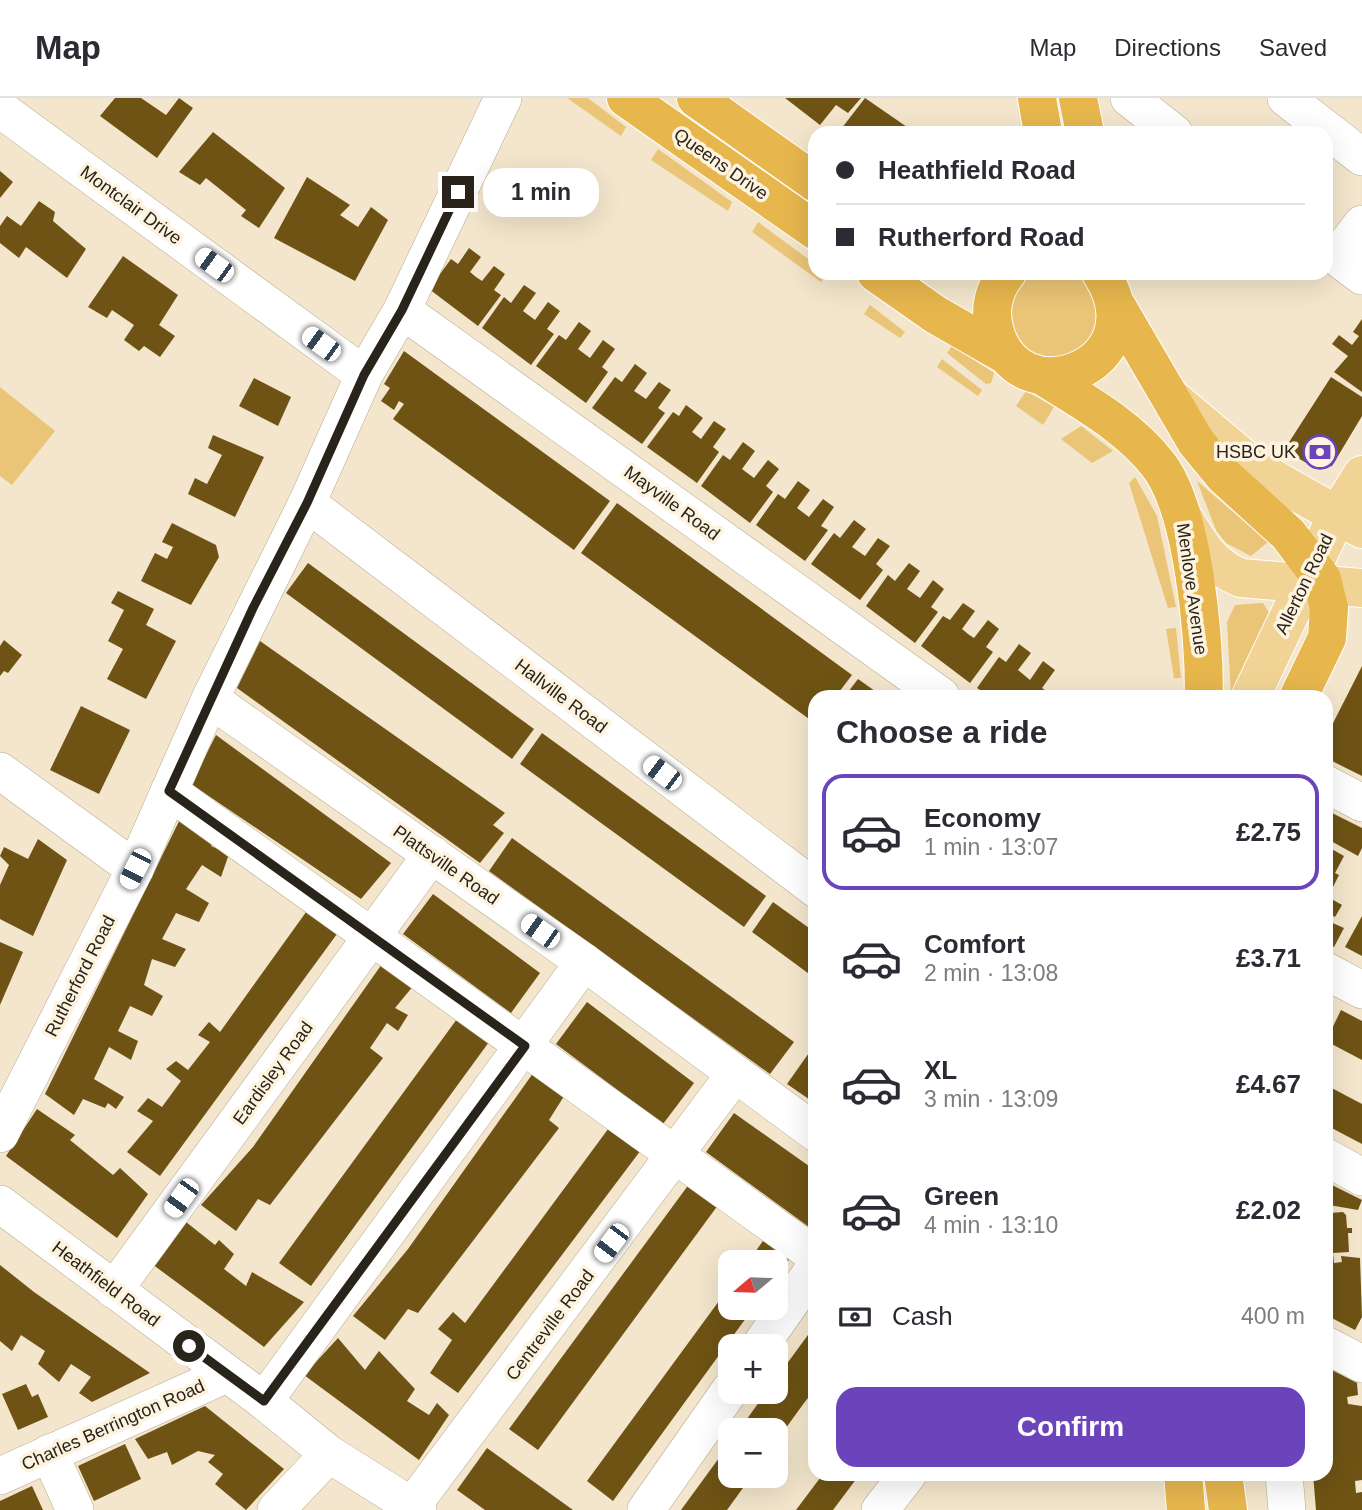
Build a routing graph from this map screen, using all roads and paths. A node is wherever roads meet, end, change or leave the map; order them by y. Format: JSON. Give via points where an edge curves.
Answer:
{"nodes":[{"id":1,"x":503,"y":98,"type":"edge"},
{"id":2,"x":626,"y":98,"type":"edge"},
{"id":3,"x":696,"y":98,"type":"edge"},
{"id":4,"x":1037,"y":98,"type":"edge"},
{"id":5,"x":1078,"y":98,"type":"edge"},
{"id":6,"x":1129,"y":98,"type":"edge"},
{"id":7,"x":1286,"y":98,"type":"edge"},
{"id":8,"x":0,"y":109,"type":"edge"},
{"id":9,"x":1042,"y":126,"type":"edge"},
{"id":10,"x":1084,"y":126,"type":"edge"},
{"id":11,"x":1165,"y":126,"type":"edge"},
{"id":12,"x":1322,"y":126,"type":"edge"},
{"id":13,"x":1333,"y":134,"type":"edge"},
{"id":14,"x":1362,"y":157,"type":"edge"},
{"id":15,"x":808,"y":177,"type":"edge"},
{"id":16,"x":1362,"y":224,"type":"edge"},
{"id":17,"x":808,"y":225,"type":"edge"},
{"id":18,"x":1342,"y":261,"type":"edge"},
{"id":19,"x":886,"y":280,"type":"edge"},
{"id":20,"x":1003,"y":280,"type":"edge"},
{"id":21,"x":1109,"y":285,"type":"edge"},
{"id":22,"x":402,"y":310,"type":"junction"},
{"id":23,"x":1006,"y":355,"type":"junction"},
{"id":24,"x":364,"y":375,"type":"junction"},
{"id":25,"x":1043,"y":376,"type":"junction"},
{"id":26,"x":1170,"y":396,"type":"junction"},
{"id":27,"x":1362,"y":475,"type":"edge"},
{"id":28,"x":307,"y":503,"type":"junction"},
{"id":29,"x":1182,"y":515,"type":"junction"},
{"id":30,"x":1354,"y":527,"type":"edge"},
{"id":31,"x":1335,"y":582,"type":"edge"},
{"id":32,"x":933,"y":690,"type":"edge"},
{"id":33,"x":1203,"y":690,"type":"edge"},
{"id":34,"x":1255,"y":690,"type":"edge"},
{"id":35,"x":1302,"y":690,"type":"edge"},
{"id":36,"x":210,"y":699,"type":"junction"},
{"id":37,"x":0,"y":771,"type":"edge"},
{"id":38,"x":1333,"y":788,"type":"edge"},
{"id":39,"x":169,"y":791,"type":"junction"},
{"id":40,"x":1362,"y":803,"type":"edge"},
{"id":41,"x":432,"y":855,"type":"junction"},
{"id":42,"x":135,"y":869,"type":"junction"},
{"id":43,"x":808,"y":883,"type":"edge"},
{"id":44,"x":373,"y":938,"type":"junction"},
{"id":45,"x":584,"y":962,"type":"junction"},
{"id":46,"x":1333,"y":975,"type":"edge"},
{"id":47,"x":1362,"y":990,"type":"edge"},
{"id":48,"x":525,"y":1046,"type":"junction"},
{"id":49,"x":734,"y":1075,"type":"junction"},
{"id":50,"x":808,"y":1127,"type":"edge"},
{"id":51,"x":0,"y":1134,"type":"edge"},
{"id":52,"x":676,"y":1155,"type":"junction"},
{"id":53,"x":1333,"y":1161,"type":"edge"},
{"id":54,"x":1362,"y":1177,"type":"edge"},
{"id":55,"x":0,"y":1204,"type":"edge"},
{"id":56,"x":808,"y":1250,"type":"edge"},
{"id":57,"x":808,"y":1277,"type":"edge"},
{"id":58,"x":114,"y":1290,"type":"junction"},
{"id":59,"x":768,"y":1334,"type":"edge"},
{"id":60,"x":1333,"y":1349,"type":"edge"},
{"id":61,"x":1362,"y":1364,"type":"edge"},
{"id":62,"x":227,"y":1374,"type":"junction"},
{"id":63,"x":264,"y":1401,"type":"junction"},
{"id":64,"x":720,"y":1404,"type":"edge"},
{"id":65,"x":49,"y":1453,"type":"junction"},
{"id":66,"x":329,"y":1454,"type":"junction"},
{"id":67,"x":0,"y":1476,"type":"edge"},
{"id":68,"x":903,"y":1481,"type":"edge"},
{"id":69,"x":1184,"y":1481,"type":"edge"},
{"id":70,"x":1224,"y":1481,"type":"edge"},
{"id":71,"x":1285,"y":1481,"type":"edge"},
{"id":72,"x":415,"y":1508,"type":"edge"},
{"id":73,"x":75,"y":1510,"type":"edge"},
{"id":74,"x":276,"y":1510,"type":"edge"},
{"id":75,"x":646,"y":1510,"type":"edge"},
{"id":76,"x":880,"y":1510,"type":"edge"},
{"id":77,"x":1186,"y":1510,"type":"edge"},
{"id":78,"x":1228,"y":1510,"type":"edge"},
{"id":79,"x":1287,"y":1510,"type":"edge"}],
"edges":[{"from":1,"to":22,"type":"street","name":"Rutherford Road"},
{"from":2,"to":17,"type":"highway","name":"Queens Drive"},
{"from":3,"to":15,"type":"highway"},
{"from":4,"to":9,"type":"highway"},
{"from":5,"to":10,"type":"highway"},
{"from":6,"to":11,"type":"street"},
{"from":7,"to":12,"type":"street"},
{"from":8,"to":24,"type":"street","name":"Montclair Drive"},
{"from":13,"to":14,"type":"street"},
{"from":16,"to":18,"type":"street"},
{"from":19,"to":23,"type":"highway"},
{"from":20,"to":23,"type":"highway","via":[[992,301],[992,320]]},
{"from":21,"to":25,"type":"highway","via":[[1115,325],[1098,359],[1063,376]]},
{"from":21,"to":26,"type":"highway"},
{"from":22,"to":24,"type":"street","name":"Rutherford Road"},
{"from":22,"to":32,"type":"street","name":"Mayville Road"},
{"from":23,"to":25,"type":"highway","name":"Menlove Avenue"},
{"from":24,"to":28,"type":"street","name":"Rutherford Road"},
{"from":25,"to":29,"type":"highway","name":"Menlove Avenue","via":[[1123,428],[1159,465]]},
{"from":26,"to":30,"type":"main road","via":[[1256,469]]},
{"from":26,"to":31,"type":"highway","via":[[1196,442],[1224,477]]},
{"from":27,"to":30,"type":"main road","name":"Allerton Road"},
{"from":28,"to":36,"type":"street","name":"Rutherford Road"},
{"from":28,"to":43,"type":"street","name":"Hallville Road"},
{"from":29,"to":31,"type":"main road","via":[[1210,559],[1224,571],[1265,582]]},
{"from":29,"to":33,"type":"highway","name":"Menlove Avenue","via":[[1201,633]]},
{"from":30,"to":31,"type":"main road","name":"Allerton Road"},
{"from":31,"to":34,"type":"main road","name":"Allerton Road"},
{"from":31,"to":35,"type":"highway","via":[[1327,638]]},
{"from":36,"to":39,"type":"street","name":"Rutherford Road"},
{"from":36,"to":41,"type":"street","name":"Plattsville Road"},
{"from":37,"to":42,"type":"street"},
{"from":38,"to":40,"type":"street"},
{"from":39,"to":42,"type":"street","name":"Rutherford Road"},
{"from":39,"to":44,"type":"street"},
{"from":41,"to":44,"type":"street","name":"Eardisley Road"},
{"from":41,"to":45,"type":"street","name":"Plattsville Road"},
{"from":42,"to":51,"type":"street","name":"Rutherford Road"},
{"from":44,"to":48,"type":"street"},
{"from":44,"to":58,"type":"street","name":"Eardisley Road"},
{"from":45,"to":48,"type":"street"},
{"from":45,"to":49,"type":"street","name":"Plattsville Road"},
{"from":46,"to":47,"type":"street"},
{"from":48,"to":52,"type":"street"},
{"from":48,"to":63,"type":"street"},
{"from":49,"to":50,"type":"street","name":"Plattsville Road"},
{"from":49,"to":52,"type":"street","name":"Centreville Road"},
{"from":52,"to":56,"type":"street"},
{"from":52,"to":72,"type":"street","name":"Centreville Road"},
{"from":53,"to":54,"type":"street"},
{"from":55,"to":58,"type":"street","name":"Heathfield Road"},
{"from":57,"to":59,"type":"street"},
{"from":58,"to":62,"type":"street","name":"Heathfield Road"},
{"from":60,"to":61,"type":"street"},
{"from":62,"to":63,"type":"street","name":"Heathfield Road"},
{"from":62,"to":65,"type":"street","name":"Charles Berrington Road"},
{"from":63,"to":66,"type":"street","name":"Heathfield Road"},
{"from":64,"to":75,"type":"street"},
{"from":65,"to":67,"type":"street","name":"Charles Berrington Road"},
{"from":65,"to":73,"type":"street"},
{"from":66,"to":72,"type":"street","name":"Heathfield Road"},
{"from":66,"to":74,"type":"street"},
{"from":68,"to":76,"type":"street"},
{"from":69,"to":77,"type":"highway"},
{"from":70,"to":78,"type":"highway"},
{"from":71,"to":79,"type":"street"}]}
